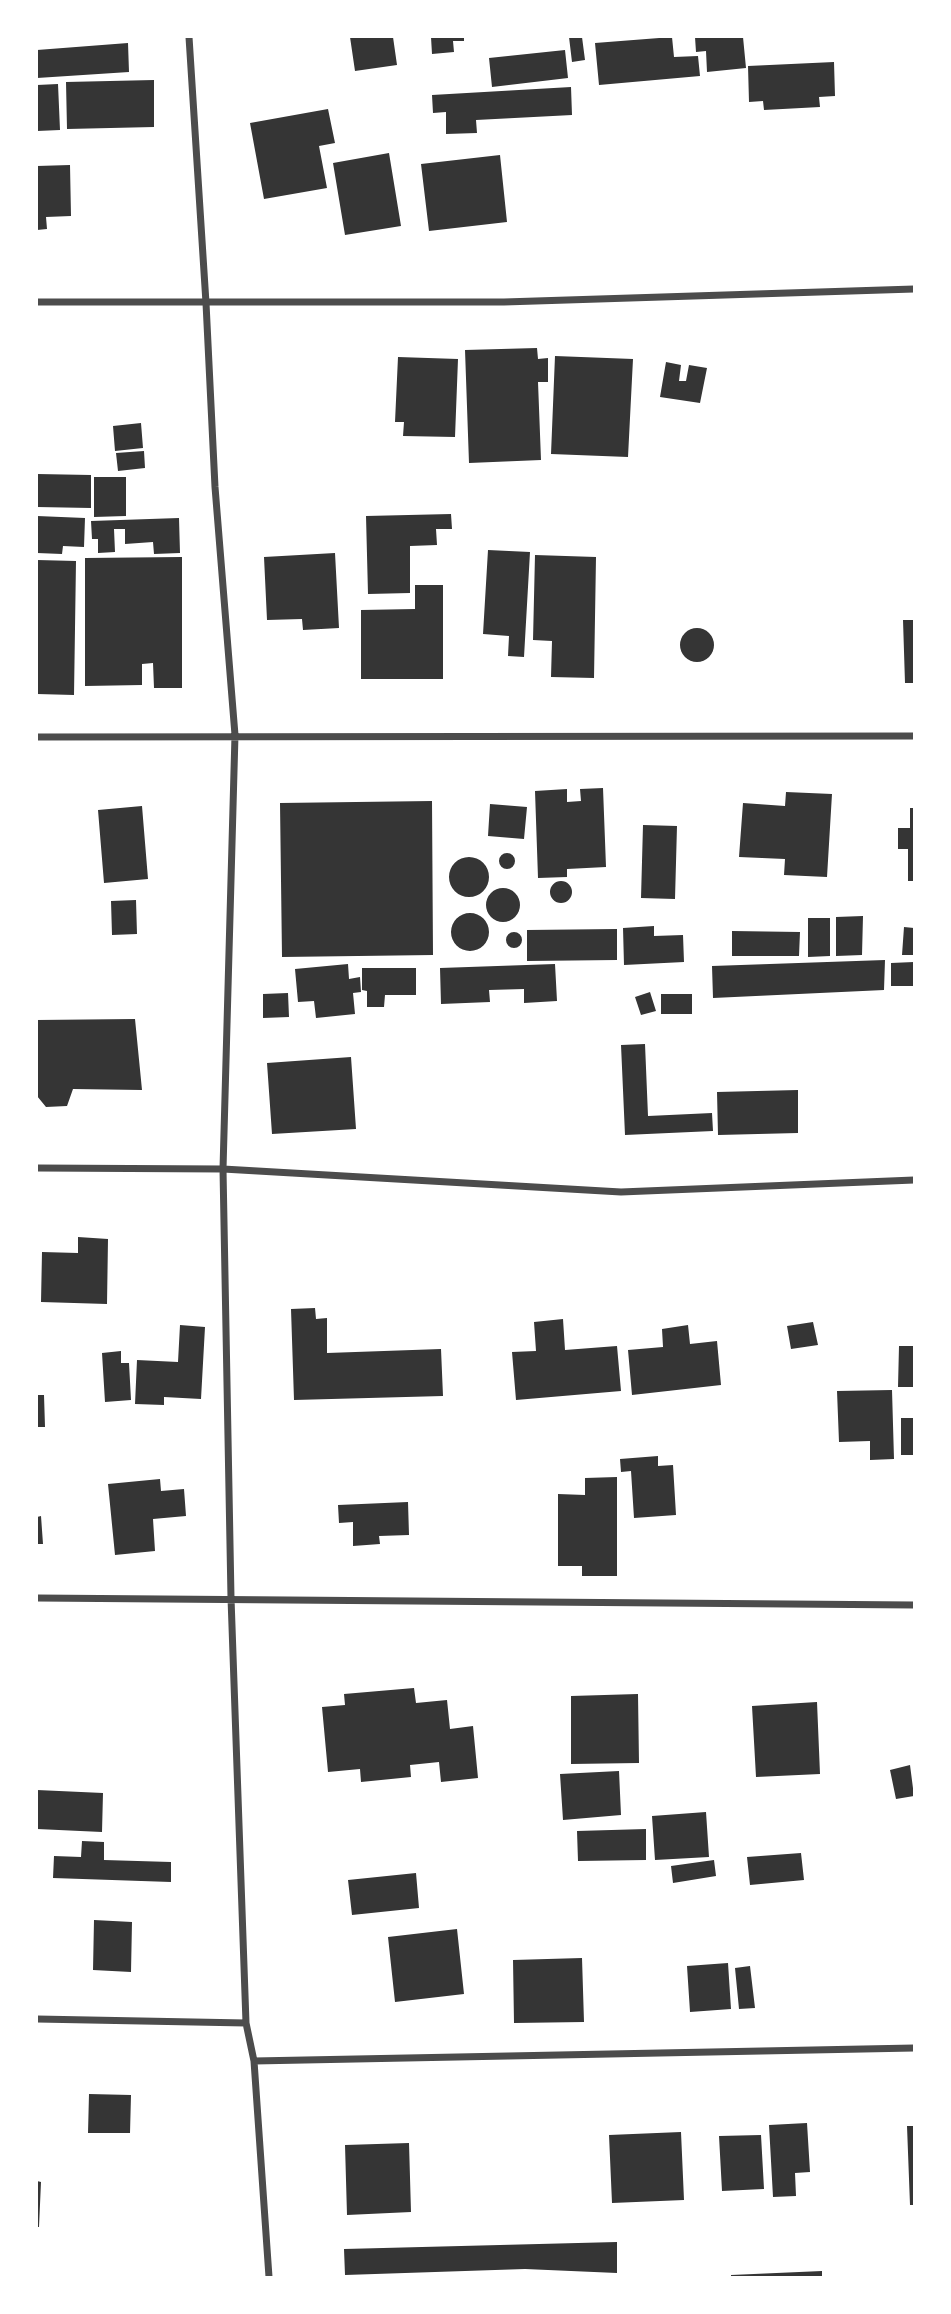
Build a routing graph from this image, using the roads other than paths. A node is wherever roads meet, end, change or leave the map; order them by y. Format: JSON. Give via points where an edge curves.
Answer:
{"nodes":[{"id":1,"x":189,"y":37,"type":"edge"},
{"id":2,"x":914,"y":289,"type":"edge"},
{"id":3,"x":37,"y":302,"type":"edge"},
{"id":4,"x":206,"y":303,"type":"junction"},
{"id":5,"x":236,"y":736,"type":"junction"},
{"id":6,"x":914,"y":736,"type":"edge"},
{"id":7,"x":37,"y":737,"type":"edge"},
{"id":8,"x":37,"y":1168,"type":"edge"},
{"id":9,"x":223,"y":1169,"type":"junction"},
{"id":10,"x":914,"y":1180,"type":"edge"},
{"id":11,"x":37,"y":1598,"type":"edge"},
{"id":12,"x":232,"y":1598,"type":"junction"},
{"id":13,"x":914,"y":1605,"type":"edge"},
{"id":14,"x":37,"y":2019,"type":"edge"},
{"id":15,"x":246,"y":2022,"type":"junction"},
{"id":16,"x":914,"y":2048,"type":"edge"},
{"id":17,"x":254,"y":2061,"type":"junction"},
{"id":18,"x":269,"y":2277,"type":"edge"}],
"edges":[{"from":1,"to":4,"type":"street"},
{"from":2,"to":4,"type":"street","via":[[504,302]]},
{"from":3,"to":4,"type":"street"},
{"from":4,"to":5,"type":"street","via":[[215,487]]},
{"from":5,"to":6,"type":"street"},
{"from":5,"to":7,"type":"street"},
{"from":5,"to":9,"type":"street"},
{"from":8,"to":9,"type":"street"},
{"from":9,"to":10,"type":"street","via":[[621,1192]]},
{"from":9,"to":12,"type":"street"},
{"from":11,"to":12,"type":"street"},
{"from":12,"to":13,"type":"street"},
{"from":12,"to":15,"type":"street"},
{"from":14,"to":15,"type":"street"},
{"from":15,"to":17,"type":"street"},
{"from":16,"to":17,"type":"street"},
{"from":17,"to":18,"type":"street"}]}
